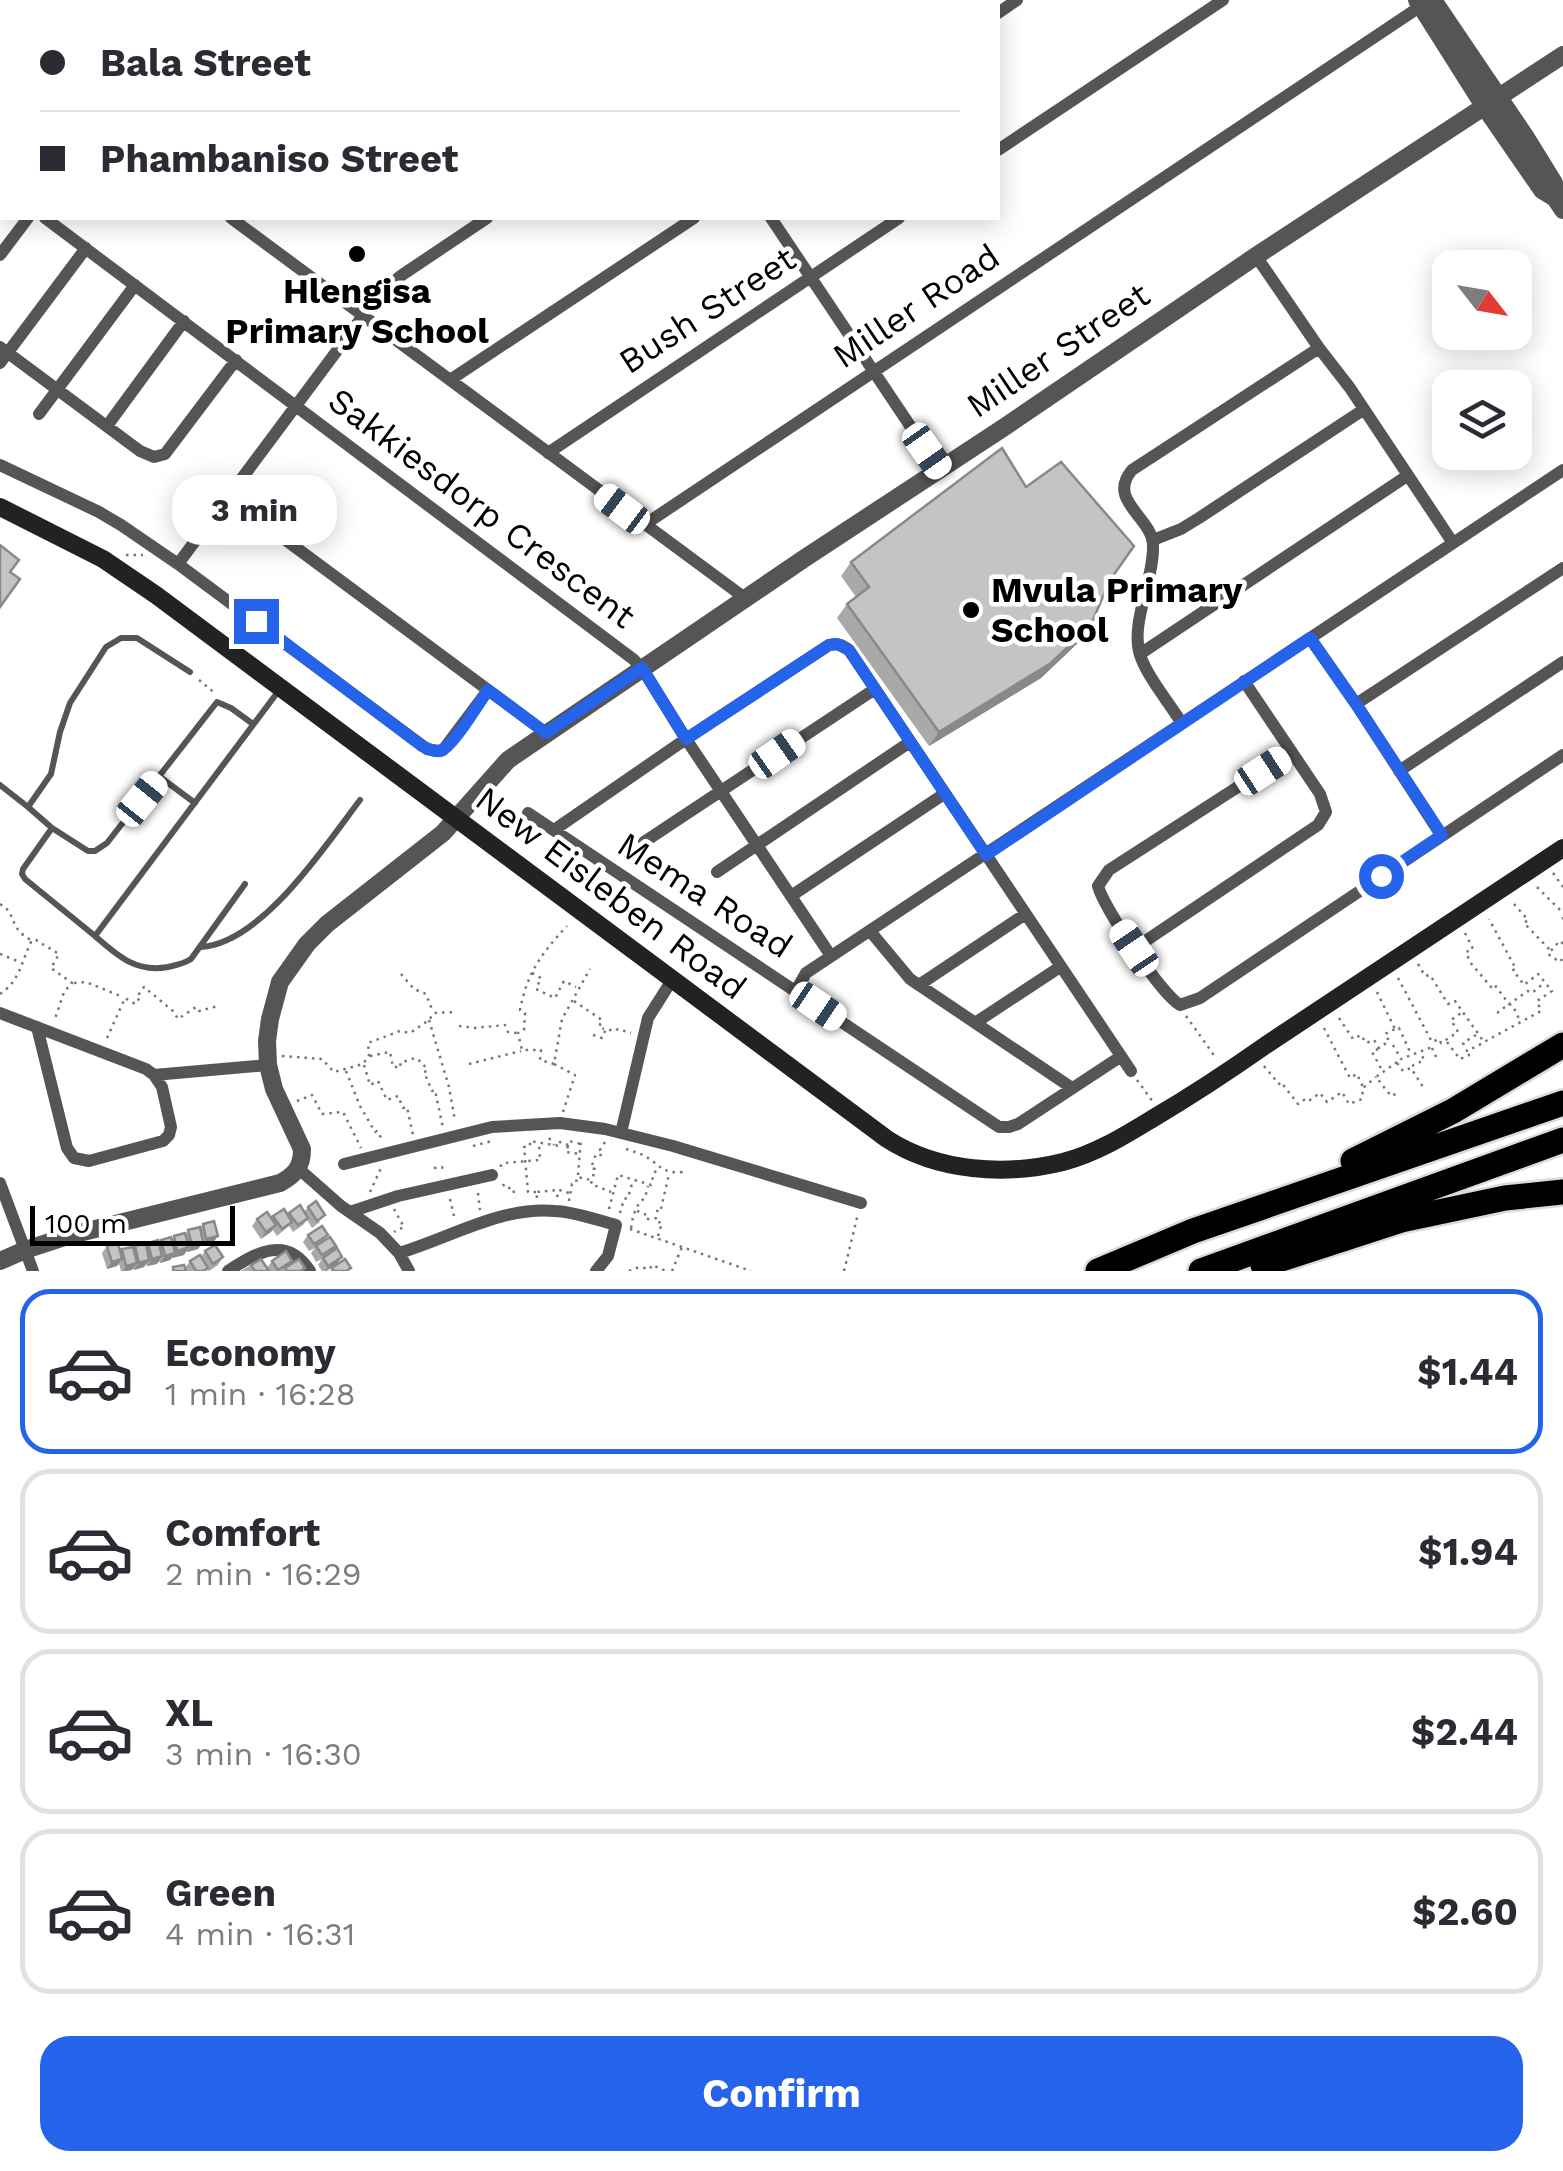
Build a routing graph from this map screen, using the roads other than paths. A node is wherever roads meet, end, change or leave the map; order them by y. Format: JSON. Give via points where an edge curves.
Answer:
{"nodes":[{"id":1,"x":1223,"y":0,"type":"edge"},
{"id":2,"x":1423,"y":2,"type":"edge"},
{"id":3,"x":1563,"y":55,"type":"edge"},
{"id":4,"x":1491,"y":101,"type":"junction"},
{"id":5,"x":1000,"y":149,"type":"edge"},
{"id":6,"x":1555,"y":191,"type":"edge"},
{"id":7,"x":26,"y":220,"type":"edge"},
{"id":8,"x":47,"y":220,"type":"edge"},
{"id":9,"x":234,"y":220,"type":"edge"},
{"id":10,"x":484,"y":220,"type":"edge"},
{"id":11,"x":691,"y":220,"type":"edge"},
{"id":12,"x":771,"y":220,"type":"edge"},
{"id":13,"x":895,"y":220,"type":"edge"},
{"id":14,"x":86,"y":248,"type":"junction"},
{"id":15,"x":0,"y":255,"type":"edge"},
{"id":16,"x":1256,"y":256,"type":"junction"},
{"id":17,"x":811,"y":278,"type":"junction"},
{"id":18,"x":136,"y":285,"type":"junction"},
{"id":19,"x":362,"y":314,"type":"junction"},
{"id":20,"x":184,"y":321,"type":"junction"},
{"id":21,"x":1319,"y":348,"type":"junction"},
{"id":22,"x":3,"y":354,"type":"edge"},
{"id":23,"x":236,"y":360,"type":"junction"},
{"id":24,"x":872,"y":372,"type":"junction"},
{"id":25,"x":450,"y":380,"type":"junction"},
{"id":26,"x":57,"y":389,"type":"junction"},
{"id":27,"x":295,"y":405,"type":"junction"},
{"id":28,"x":1363,"y":410,"type":"junction"},
{"id":29,"x":39,"y":414,"type":"dead end"},
{"id":30,"x":107,"y":426,"type":"junction"},
{"id":31,"x":548,"y":453,"type":"junction"},
{"id":32,"x":0,"y":465,"type":"edge"},
{"id":33,"x":939,"y":469,"type":"junction"},
{"id":34,"x":1563,"y":470,"type":"edge"},
{"id":35,"x":1407,"y":476,"type":"junction"},
{"id":36,"x":229,"y":498,"type":"junction"},
{"id":37,"x":0,"y":507,"type":"edge"},
{"id":38,"x":644,"y":525,"type":"junction"},
{"id":39,"x":1153,"y":540,"type":"junction"},
{"id":40,"x":1453,"y":543,"type":"junction"},
{"id":41,"x":178,"y":564,"type":"junction"},
{"id":42,"x":1563,"y":568,"type":"edge"},
{"id":43,"x":745,"y":598,"type":"junction"},
{"id":44,"x":1310,"y":638,"type":"junction"},
{"id":45,"x":1140,"y":654,"type":"junction"},
{"id":46,"x":1563,"y":662,"type":"edge"},
{"id":47,"x":642,"y":668,"type":"junction"},
{"id":48,"x":190,"y":672,"type":"road end"},
{"id":49,"x":1244,"y":680,"type":"junction"},
{"id":50,"x":280,"y":688,"type":"junction"},
{"id":51,"x":875,"y":689,"type":"junction"},
{"id":52,"x":488,"y":690,"type":"junction"},
{"id":53,"x":1356,"y":704,"type":"junction"},
{"id":54,"x":1181,"y":722,"type":"junction"},
{"id":55,"x":253,"y":724,"type":"junction"},
{"id":56,"x":546,"y":733,"type":"junction"},
{"id":57,"x":686,"y":739,"type":"junction"},
{"id":58,"x":910,"y":742,"type":"junction"},
{"id":59,"x":1292,"y":752,"type":"junction"},
{"id":60,"x":1563,"y":755,"type":"edge"},
{"id":61,"x":1399,"y":770,"type":"junction"},
{"id":62,"x":160,"y":777,"type":"junction"},
{"id":63,"x":0,"y":785,"type":"edge"},
{"id":64,"x":722,"y":792,"type":"junction"},
{"id":65,"x":944,"y":794,"type":"junction"},
{"id":66,"x":360,"y":800,"type":"dead end"},
{"id":67,"x":195,"y":803,"type":"junction"},
{"id":68,"x":28,"y":807,"type":"junction"},
{"id":69,"x":528,"y":813,"type":"dead end"},
{"id":70,"x":456,"y":819,"type":"junction"},
{"id":71,"x":52,"y":828,"type":"junction"},
{"id":72,"x":554,"y":830,"type":"junction"},
{"id":73,"x":1442,"y":835,"type":"junction"},
{"id":74,"x":644,"y":842,"type":"dead end"},
{"id":75,"x":757,"y":846,"type":"junction"},
{"id":76,"x":1563,"y":848,"type":"edge"},
{"id":77,"x":986,"y":855,"type":"junction"},
{"id":78,"x":716,"y":872,"type":"dead end"},
{"id":79,"x":246,"y":884,"type":"dead end"},
{"id":80,"x":791,"y":896,"type":"junction"},
{"id":81,"x":1024,"y":915,"type":"junction"},
{"id":82,"x":870,"y":931,"type":"junction"},
{"id":83,"x":95,"y":936,"type":"junction"},
{"id":84,"x":200,"y":947,"type":"junction"},
{"id":85,"x":1134,"y":948,"type":"junction"},
{"id":86,"x":831,"y":956,"type":"junction"},
{"id":87,"x":1060,"y":967,"type":"junction"},
{"id":88,"x":672,"y":980,"type":"junction"},
{"id":89,"x":920,"y":985,"type":"junction"},
{"id":90,"x":796,"y":991,"type":"junction"},
{"id":91,"x":0,"y":1012,"type":"edge"},
{"id":92,"x":975,"y":1023,"type":"junction"},
{"id":93,"x":44,"y":1029,"type":"junction"},
{"id":94,"x":1563,"y":1045,"type":"edge"},
{"id":95,"x":1120,"y":1057,"type":"junction"},
{"id":96,"x":267,"y":1061,"type":"junction"},
{"id":97,"x":1131,"y":1071,"type":"road end"},
{"id":98,"x":154,"y":1074,"type":"junction"},
{"id":99,"x":1072,"y":1088,"type":"junction"},
{"id":100,"x":1563,"y":1102,"type":"edge"},
{"id":101,"x":614,"y":1140,"type":"junction"},
{"id":102,"x":1563,"y":1140,"type":"edge"},
{"id":103,"x":344,"y":1164,"type":"dead end"},
{"id":104,"x":298,"y":1169,"type":"junction"},
{"id":105,"x":485,"y":1176,"type":"road end"},
{"id":106,"x":0,"y":1183,"type":"edge"},
{"id":107,"x":1563,"y":1192,"type":"edge"},
{"id":108,"x":861,"y":1204,"type":"road end"},
{"id":109,"x":350,"y":1212,"type":"junction"},
{"id":110,"x":1231,"y":1218,"type":"junction"},
{"id":111,"x":25,"y":1250,"type":"junction"},
{"id":112,"x":399,"y":1254,"type":"junction"},
{"id":113,"x":0,"y":1261,"type":"edge"},
{"id":114,"x":33,"y":1271,"type":"edge"},
{"id":115,"x":228,"y":1271,"type":"edge"},
{"id":116,"x":310,"y":1271,"type":"edge"},
{"id":117,"x":409,"y":1271,"type":"edge"},
{"id":118,"x":596,"y":1271,"type":"edge"},
{"id":119,"x":1098,"y":1271,"type":"edge"},
{"id":120,"x":1201,"y":1271,"type":"edge"},
{"id":121,"x":1246,"y":1271,"type":"edge"}],
"edges":[{"from":1,"to":5,"type":"street"},
{"from":2,"to":4,"type":"street"},
{"from":2,"to":24,"type":"street","name":"Miller Road"},
{"from":3,"to":4,"type":"street","name":"Miller Street"},
{"from":4,"to":6,"type":"street"},
{"from":4,"to":16,"type":"street","name":"Miller Street"},
{"from":7,"to":15,"type":"street"},
{"from":8,"to":14,"type":"street","name":"Sakkiesdorp Crescent"},
{"from":9,"to":19,"type":"street"},
{"from":10,"to":19,"type":"street","via":[[390,284]]},
{"from":11,"to":25,"type":"street"},
{"from":12,"to":17,"type":"street"},
{"from":13,"to":17,"type":"street","name":"Bush Street"},
{"from":14,"to":18,"type":"street","name":"Sakkiesdorp Crescent"},
{"from":14,"to":22,"type":"street"},
{"from":16,"to":21,"type":"street"},
{"from":16,"to":33,"type":"street","name":"Miller Street"},
{"from":17,"to":24,"type":"street"},
{"from":17,"to":31,"type":"street","name":"Bush Street"},
{"from":18,"to":20,"type":"street","name":"Sakkiesdorp Crescent"},
{"from":18,"to":26,"type":"street"},
{"from":19,"to":25,"type":"street"},
{"from":19,"to":27,"type":"street"},
{"from":20,"to":23,"type":"street","name":"Sakkiesdorp Crescent"},
{"from":20,"to":30,"type":"street"},
{"from":21,"to":28,"type":"street"},
{"from":21,"to":39,"type":"street","via":[[1132,470],[1126,497]]},
{"from":22,"to":26,"type":"street"},
{"from":23,"to":27,"type":"street","name":"Sakkiesdorp Crescent"},
{"from":23,"to":30,"type":"street","via":[[164,454],[154,457]]},
{"from":24,"to":33,"type":"street"},
{"from":24,"to":38,"type":"street","name":"Miller Road"},
{"from":25,"to":31,"type":"street"},
{"from":26,"to":29,"type":"street"},
{"from":26,"to":30,"type":"street"},
{"from":27,"to":36,"type":"street"},
{"from":27,"to":47,"type":"street","name":"Sakkiesdorp Crescent"},
{"from":28,"to":35,"type":"street"},
{"from":28,"to":39,"type":"street","via":[[1199,518]]},
{"from":31,"to":38,"type":"street"},
{"from":32,"to":41,"type":"street","via":[[99,512]]},
{"from":33,"to":43,"type":"street","name":"Miller Street"},
{"from":34,"to":40,"type":"street"},
{"from":35,"to":40,"type":"street"},
{"from":35,"to":45,"type":"street"},
{"from":36,"to":41,"type":"street"},
{"from":36,"to":52,"type":"street"},
{"from":37,"to":50,"type":"main road","name":"New Eisleben Road","via":[[102,559]]},
{"from":38,"to":43,"type":"street"},
{"from":39,"to":45,"type":"street"},
{"from":40,"to":44,"type":"street"},
{"from":41,"to":52,"type":"street","via":[[427,748],[444,750]]},
{"from":42,"to":53,"type":"street"},
{"from":43,"to":47,"type":"street","name":"Miller Street"},
{"from":44,"to":49,"type":"street"},
{"from":44,"to":53,"type":"street"},
{"from":45,"to":54,"type":"street"},
{"from":46,"to":61,"type":"street"},
{"from":47,"to":56,"type":"street","name":"Miller Street"},
{"from":47,"to":57,"type":"street","name":"Sakkiesdorp Crescent"},
{"from":48,"to":68,"type":"lane","via":[[137,638],[106,647],[70,703],[51,774]]},
{"from":49,"to":54,"type":"street"},
{"from":49,"to":59,"type":"street"},
{"from":50,"to":55,"type":"lane"},
{"from":50,"to":70,"type":"main road","name":"New Eisleben Road"},
{"from":51,"to":57,"type":"street","via":[[849,650],[829,645]]},
{"from":51,"to":58,"type":"street"},
{"from":51,"to":64,"type":"street"},
{"from":52,"to":56,"type":"street"},
{"from":53,"to":61,"type":"street"},
{"from":54,"to":77,"type":"street"},
{"from":55,"to":62,"type":"lane","via":[[220,702],[212,706]]},
{"from":55,"to":67,"type":"lane"},
{"from":56,"to":70,"type":"street","name":"Miller Street","via":[[496,772]]},
{"from":57,"to":64,"type":"street","name":"Sakkiesdorp Crescent"},
{"from":57,"to":72,"type":"street"},
{"from":58,"to":65,"type":"street"},
{"from":58,"to":75,"type":"street"},
{"from":59,"to":85,"type":"street","via":[[1324,800],[1318,825]]},
{"from":59,"to":85,"type":"street","via":[[1106,874],[1100,893]]},
{"from":60,"to":73,"type":"street"},
{"from":61,"to":73,"type":"street"},
{"from":62,"to":67,"type":"lane"},
{"from":62,"to":71,"type":"lane","via":[[100,849],[88,851]]},
{"from":63,"to":68,"type":"lane"},
{"from":64,"to":74,"type":"street"},
{"from":64,"to":75,"type":"street","name":"Sakkiesdorp Crescent"},
{"from":65,"to":77,"type":"street"},
{"from":65,"to":80,"type":"street"},
{"from":66,"to":84,"type":"lane","via":[[280,900],[226,942]]},
{"from":67,"to":83,"type":"lane"},
{"from":68,"to":71,"type":"lane"},
{"from":69,"to":72,"type":"street","name":"Mema Road"},
{"from":70,"to":88,"type":"main road","name":"New Eisleben Road"},
{"from":70,"to":96,"type":"street","name":"Miller Street","via":[[299,953],[280,982]]},
{"from":71,"to":83,"type":"lane","via":[[22,874]]},
{"from":72,"to":90,"type":"street","name":"Mema Road"},
{"from":73,"to":85,"type":"street","via":[[1200,998],[1178,1003]]},
{"from":75,"to":78,"type":"street"},
{"from":75,"to":80,"type":"street","name":"Sakkiesdorp Crescent"},
{"from":76,"to":88,"type":"main road","name":"New Eisleben Road","via":[[1123,1137],[1037,1168],[964,1166],[894,1144]]},
{"from":77,"to":81,"type":"street"},
{"from":77,"to":82,"type":"street"},
{"from":79,"to":84,"type":"lane"},
{"from":80,"to":86,"type":"street","name":"Sakkiesdorp Crescent"},
{"from":81,"to":87,"type":"street"},
{"from":81,"to":89,"type":"street"},
{"from":82,"to":86,"type":"street"},
{"from":82,"to":89,"type":"street"},
{"from":83,"to":84,"type":"lane","via":[[123,960],[148,969],[184,964]]},
{"from":86,"to":90,"type":"street","via":[[806,973]]},
{"from":87,"to":92,"type":"street"},
{"from":87,"to":95,"type":"street"},
{"from":88,"to":101,"type":"street","via":[[642,1036]]},
{"from":89,"to":92,"type":"street"},
{"from":90,"to":99,"type":"street","name":"Mema Road","via":[[999,1127],[1018,1124]]},
{"from":91,"to":93,"type":"street"},
{"from":92,"to":99,"type":"street"},
{"from":93,"to":98,"type":"street"},
{"from":93,"to":98,"type":"street","via":[[74,1158],[89,1161],[169,1135]]},
{"from":94,"to":110,"type":"highway","via":[[1416,1131]]},
{"from":95,"to":97,"type":"street"},
{"from":95,"to":99,"type":"street"},
{"from":96,"to":98,"type":"street"},
{"from":96,"to":104,"type":"street","via":[[302,1149]]},
{"from":100,"to":110,"type":"highway"},
{"from":101,"to":103,"type":"street","via":[[579,1125],[492,1126]]},
{"from":101,"to":108,"type":"street","via":[[673,1146]]},
{"from":102,"to":120,"type":"highway"},
{"from":104,"to":109,"type":"street"},
{"from":104,"to":111,"type":"street","via":[[280,1183]]},
{"from":105,"to":109,"type":"street"},
{"from":106,"to":111,"type":"street"},
{"from":107,"to":121,"type":"highway","via":[[1401,1220]]},
{"from":109,"to":112,"type":"street"},
{"from":110,"to":119,"type":"highway"},
{"from":111,"to":113,"type":"street"},
{"from":111,"to":114,"type":"street"},
{"from":112,"to":117,"type":"street"},
{"from":112,"to":118,"type":"street","via":[[488,1220],[550,1210],[611,1224],[608,1256]]},
{"from":115,"to":116,"type":"street","via":[[275,1250],[294,1253]]}]}
